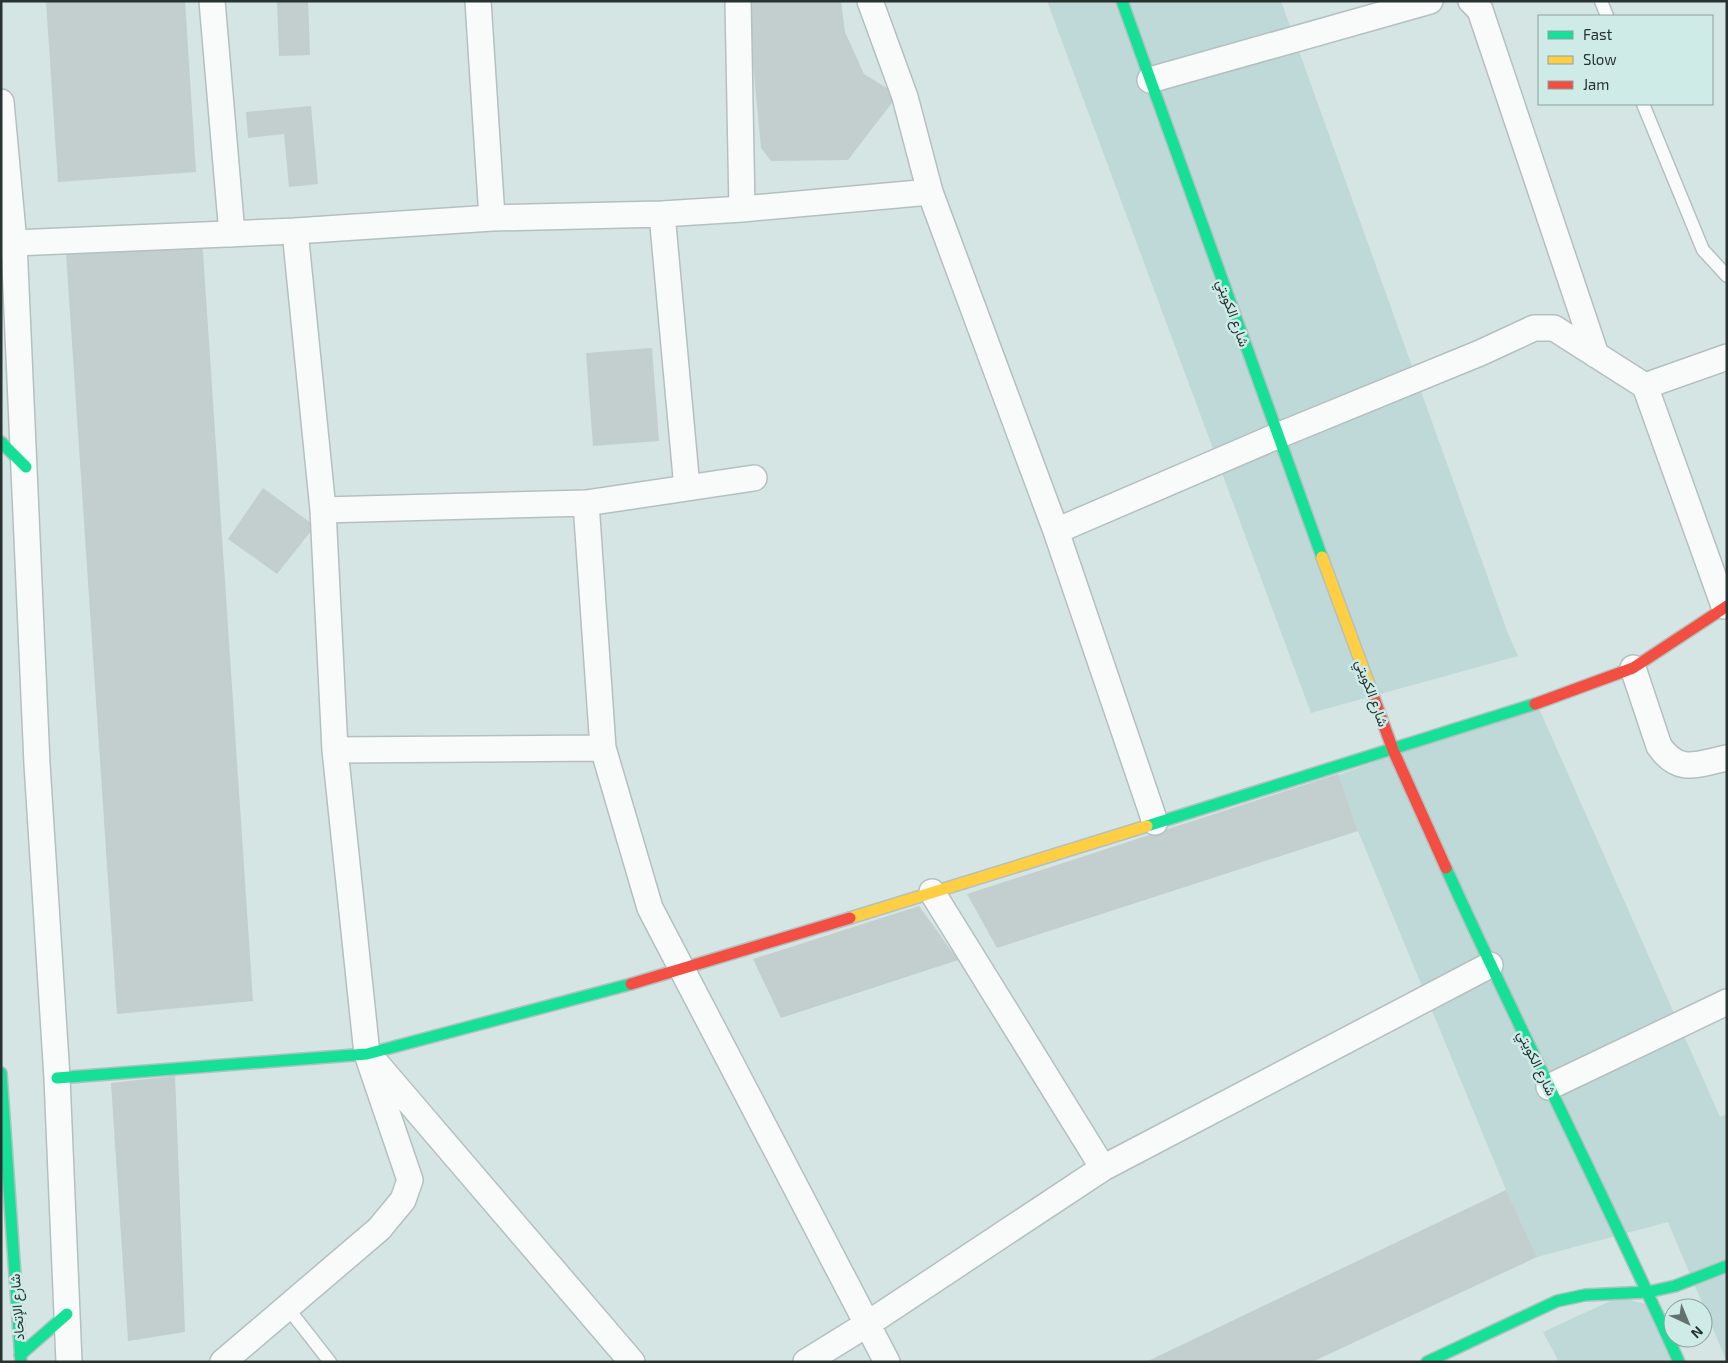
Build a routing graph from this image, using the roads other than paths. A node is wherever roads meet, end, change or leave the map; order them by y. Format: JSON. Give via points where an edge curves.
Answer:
{"nodes":[{"id":1,"x":212,"y":1,"type":"edge"},
{"id":2,"x":478,"y":1,"type":"edge"},
{"id":3,"x":738,"y":1,"type":"edge"},
{"id":4,"x":870,"y":1,"type":"edge"},
{"id":5,"x":1122,"y":1,"type":"edge"},
{"id":6,"x":1430,"y":1,"type":"edge"},
{"id":7,"x":1471,"y":1,"type":"edge"},
{"id":8,"x":1601,"y":1,"type":"edge"},
{"id":9,"x":1375,"y":8,"type":"edge"},
{"id":10,"x":1607,"y":15,"type":"edge"},
{"id":11,"x":1150,"y":80,"type":"junction"},
{"id":12,"x":1,"y":102,"type":"edge"},
{"id":13,"x":1643,"y":105,"type":"edge"},
{"id":14,"x":930,"y":192,"type":"junction"},
{"id":15,"x":742,"y":209,"type":"junction"},
{"id":16,"x":662,"y":214,"type":"junction"},
{"id":17,"x":492,"y":218,"type":"junction"},
{"id":18,"x":295,"y":231,"type":"junction"},
{"id":19,"x":232,"y":234,"type":"junction"},
{"id":20,"x":14,"y":243,"type":"junction"},
{"id":21,"x":1727,"y":276,"type":"edge"},
{"id":22,"x":1596,"y":355,"type":"junction"},
{"id":23,"x":1727,"y":357,"type":"edge"},
{"id":24,"x":1645,"y":386,"type":"junction"},
{"id":25,"x":1277,"y":436,"type":"junction"},
{"id":26,"x":1,"y":442,"type":"edge"},
{"id":27,"x":26,"y":468,"type":"junction"},
{"id":28,"x":754,"y":478,"type":"dead end"},
{"id":29,"x":687,"y":488,"type":"junction"},
{"id":30,"x":586,"y":503,"type":"junction"},
{"id":31,"x":323,"y":510,"type":"junction"},
{"id":32,"x":1056,"y":531,"type":"junction"},
{"id":33,"x":1725,"y":606,"type":"edge"},
{"id":34,"x":1632,"y":668,"type":"junction"},
{"id":35,"x":603,"y":748,"type":"junction"},
{"id":36,"x":335,"y":750,"type":"junction"},
{"id":37,"x":1393,"y":750,"type":"junction"},
{"id":38,"x":1727,"y":758,"type":"edge"},
{"id":39,"x":1155,"y":822,"type":"junction"},
{"id":40,"x":932,"y":892,"type":"junction"},
{"id":41,"x":1490,"y":965,"type":"junction"},
{"id":42,"x":682,"y":970,"type":"junction"},
{"id":43,"x":1727,"y":1002,"type":"edge"},
{"id":44,"x":368,"y":1054,"type":"junction"},
{"id":45,"x":1,"y":1072,"type":"edge"},
{"id":46,"x":57,"y":1078,"type":"junction"},
{"id":47,"x":1549,"y":1087,"type":"junction"},
{"id":48,"x":1103,"y":1168,"type":"junction"},
{"id":49,"x":1727,"y":1266,"type":"edge"},
{"id":50,"x":1648,"y":1292,"type":"junction"},
{"id":51,"x":287,"y":1307,"type":"junction"},
{"id":52,"x":67,"y":1314,"type":"junction"},
{"id":53,"x":869,"y":1323,"type":"junction"},
{"id":54,"x":20,"y":1359,"type":"edge"},
{"id":55,"x":69,"y":1362,"type":"edge"},
{"id":56,"x":223,"y":1362,"type":"edge"},
{"id":57,"x":330,"y":1362,"type":"edge"},
{"id":58,"x":632,"y":1362,"type":"edge"},
{"id":59,"x":806,"y":1362,"type":"edge"},
{"id":60,"x":888,"y":1362,"type":"edge"},
{"id":61,"x":1427,"y":1362,"type":"edge"},
{"id":62,"x":1679,"y":1362,"type":"edge"}],
"edges":[{"from":1,"to":19,"type":"street"},
{"from":2,"to":17,"type":"street"},
{"from":3,"to":15,"type":"street"},
{"from":4,"to":14,"type":"street","via":[[905,97]]},
{"from":5,"to":11,"type":"street","name":"شارع الكويتي"},
{"from":6,"to":9,"type":"street"},
{"from":7,"to":22,"type":"street","via":[[1480,10]]},
{"from":8,"to":10,"type":"lane"},
{"from":9,"to":11,"type":"street"},
{"from":11,"to":25,"type":"street","name":"شارع الكويتي"},
{"from":12,"to":20,"type":"street"},
{"from":13,"to":21,"type":"lane","via":[[1703,250]]},
{"from":14,"to":15,"type":"street"},
{"from":14,"to":32,"type":"street"},
{"from":15,"to":16,"type":"street"},
{"from":16,"to":17,"type":"street"},
{"from":16,"to":29,"type":"street"},
{"from":17,"to":18,"type":"street"},
{"from":18,"to":19,"type":"street"},
{"from":18,"to":31,"type":"street"},
{"from":19,"to":20,"type":"street"},
{"from":20,"to":27,"type":"street","via":[[15,312]]},
{"from":22,"to":24,"type":"street"},
{"from":22,"to":25,"type":"street","via":[[1554,328],[1534,328],[1480,354]]},
{"from":23,"to":24,"type":"street"},
{"from":24,"to":33,"type":"street"},
{"from":25,"to":32,"type":"street"},
{"from":25,"to":37,"type":"street","name":"شارع الكويتي"},
{"from":26,"to":27,"type":"street"},
{"from":27,"to":46,"type":"street","via":[[37,764]]},
{"from":28,"to":29,"type":"street"},
{"from":29,"to":30,"type":"street"},
{"from":30,"to":31,"type":"street"},
{"from":30,"to":35,"type":"street"},
{"from":31,"to":36,"type":"street"},
{"from":32,"to":39,"type":"street"},
{"from":33,"to":34,"type":"street"},
{"from":34,"to":37,"type":"street","via":[[1578,690]]},
{"from":34,"to":38,"type":"street","via":[[1664,754],[1674,763],[1686,767]]},
{"from":35,"to":36,"type":"street"},
{"from":35,"to":42,"type":"street","via":[[650,908]]},
{"from":36,"to":44,"type":"street"},
{"from":37,"to":39,"type":"street"},
{"from":37,"to":41,"type":"street","name":"شارع الكويتي"},
{"from":39,"to":40,"type":"street"},
{"from":40,"to":42,"type":"street"},
{"from":40,"to":48,"type":"street"},
{"from":41,"to":47,"type":"street","name":"شارع الكويتي"},
{"from":41,"to":48,"type":"street"},
{"from":42,"to":44,"type":"street"},
{"from":42,"to":53,"type":"street"},
{"from":43,"to":47,"type":"street"},
{"from":44,"to":46,"type":"street"},
{"from":44,"to":51,"type":"street","via":[[410,1180],[403,1200],[379,1229]]},
{"from":44,"to":58,"type":"street"},
{"from":45,"to":54,"type":"street","name":"شارع الإتحاد"},
{"from":46,"to":52,"type":"street"},
{"from":47,"to":50,"type":"street","name":"شارع الكويتي"},
{"from":48,"to":53,"type":"street"},
{"from":49,"to":50,"type":"street","via":[[1675,1286]]},
{"from":50,"to":61,"type":"street","via":[[1585,1295],[1557,1301]]},
{"from":50,"to":62,"type":"street","name":"شارع الكويتي"},
{"from":51,"to":56,"type":"street"},
{"from":51,"to":57,"type":"lane"},
{"from":52,"to":54,"type":"street"},
{"from":52,"to":55,"type":"street"},
{"from":53,"to":59,"type":"street"},
{"from":53,"to":60,"type":"street"}]}
